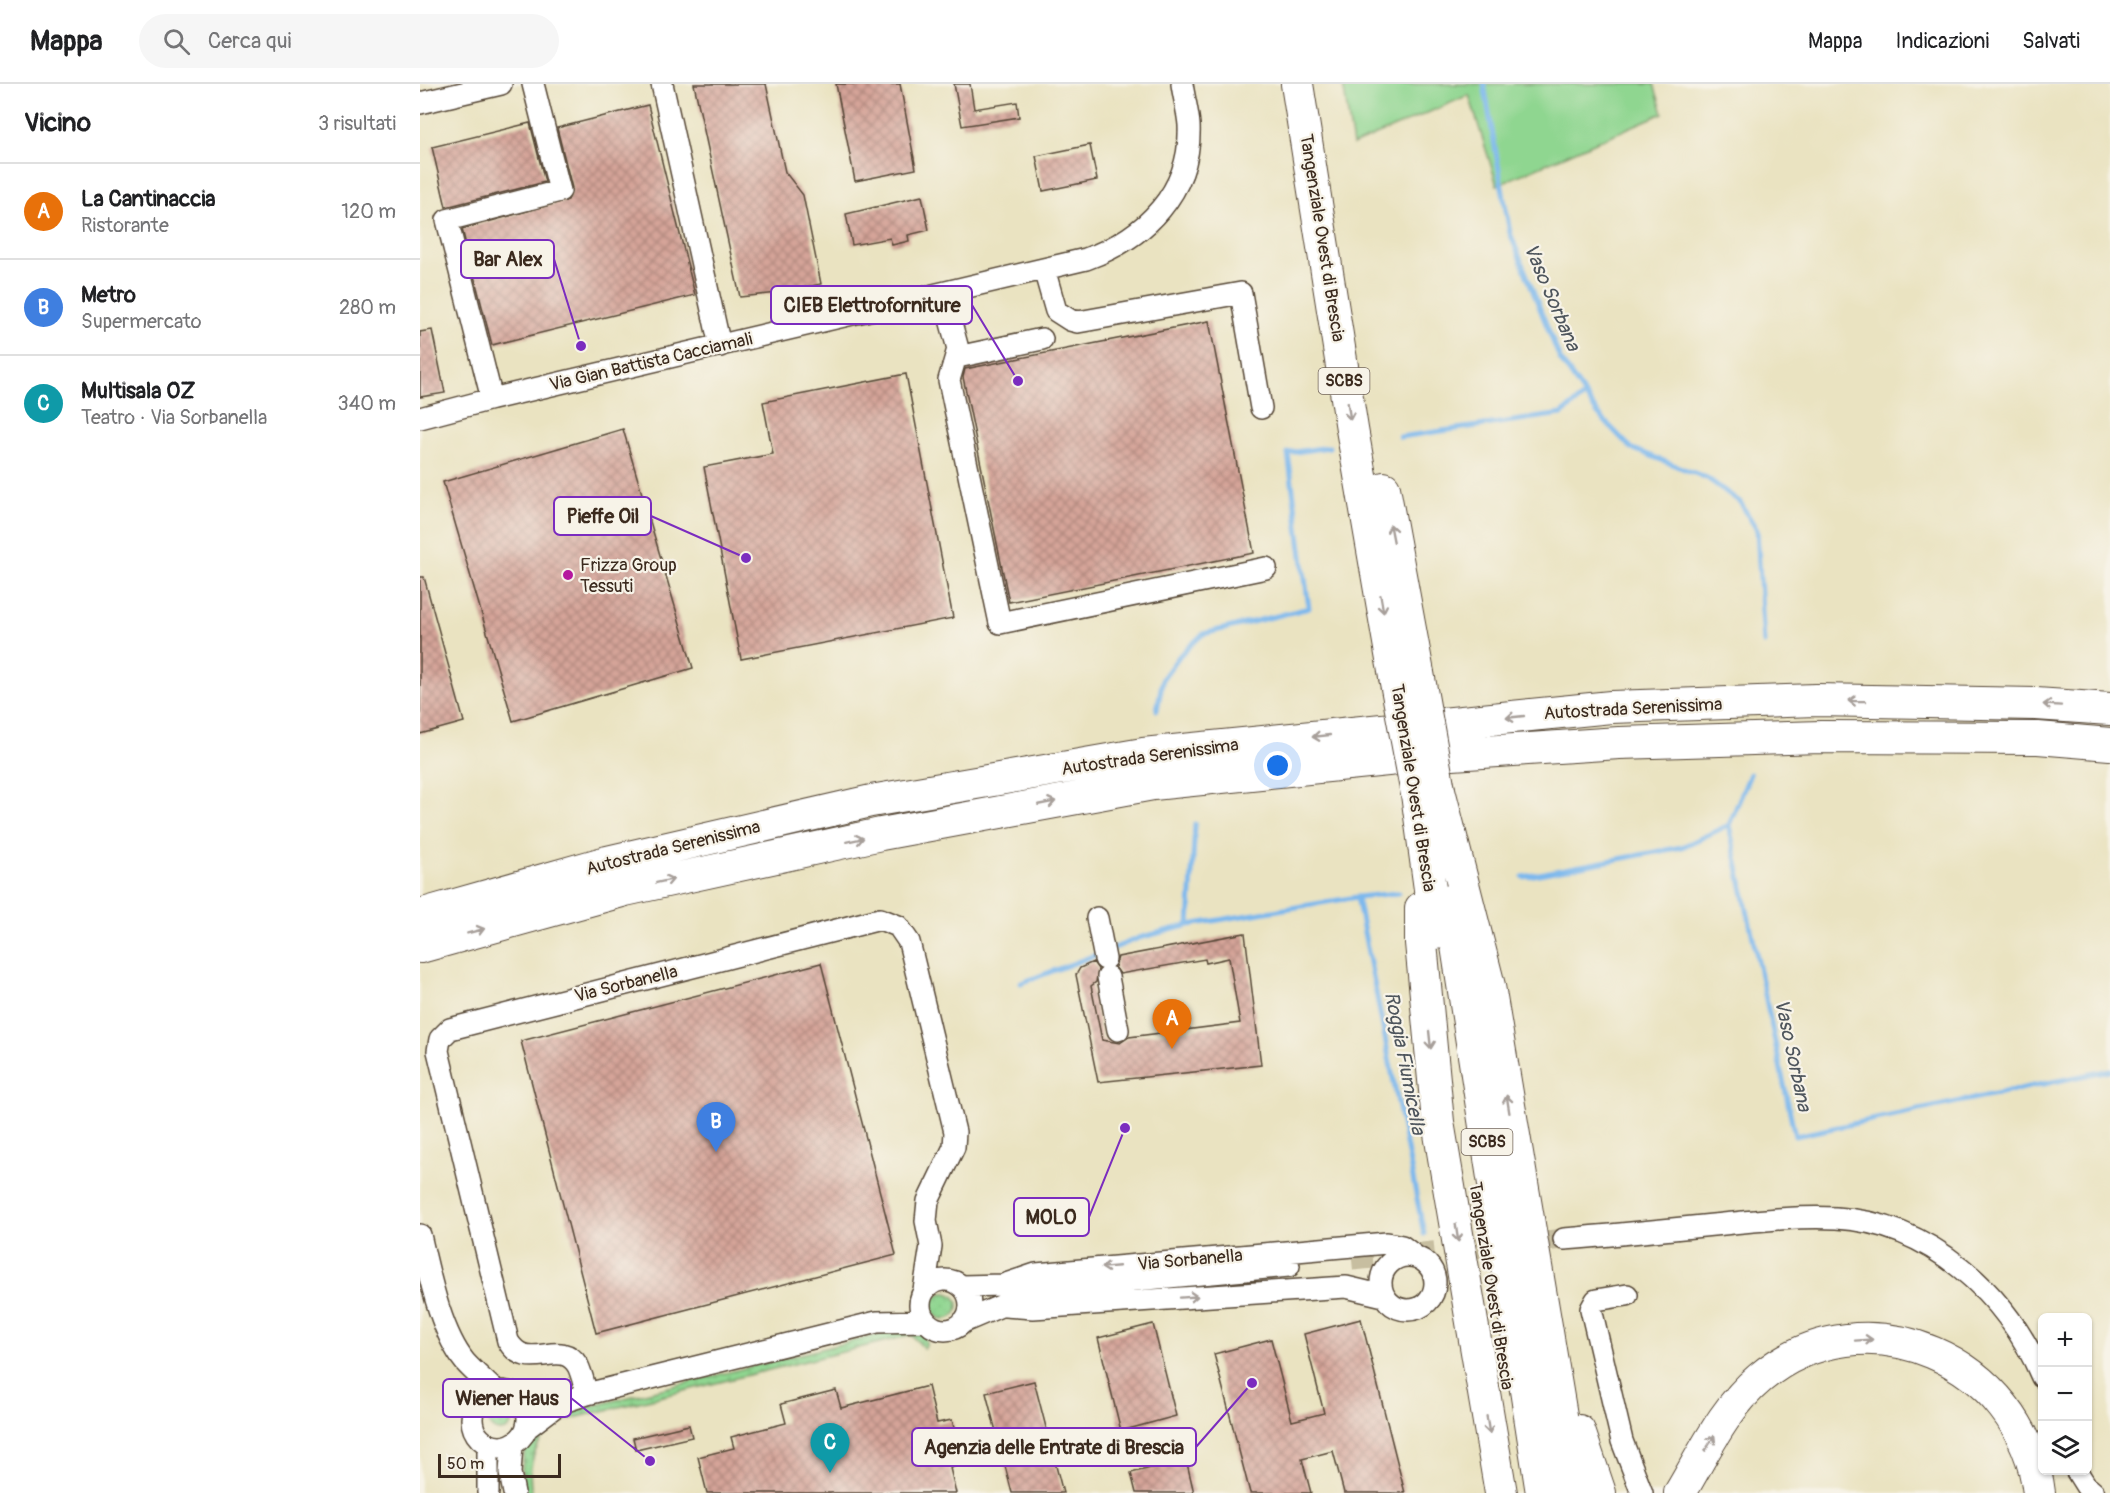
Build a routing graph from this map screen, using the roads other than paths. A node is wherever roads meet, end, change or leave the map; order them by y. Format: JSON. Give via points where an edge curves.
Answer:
{"nodes":[{"id":1,"x":501,"y":84,"type":"edge"},
{"id":2,"x":533,"y":84,"type":"edge"},
{"id":3,"x":662,"y":84,"type":"edge"},
{"id":4,"x":1182,"y":84,"type":"edge"},
{"id":5,"x":1298,"y":84,"type":"edge"},
{"id":6,"x":1319,"y":84,"type":"edge"},
{"id":7,"x":420,"y":103,"type":"edge"},
{"id":8,"x":1044,"y":269,"type":"junction"},
{"id":9,"x":943,"y":293,"type":"junction"},
{"id":10,"x":1042,"y":339,"type":"dead end"},
{"id":11,"x":720,"y":346,"type":"junction"},
{"id":12,"x":958,"y":349,"type":"junction"},
{"id":13,"x":492,"y":399,"type":"junction"},
{"id":14,"x":1261,"y":408,"type":"dead end"},
{"id":15,"x":420,"y":418,"type":"edge"},
{"id":16,"x":1266,"y":568,"type":"dead end"},
{"id":17,"x":1407,"y":675,"type":"junction"},
{"id":18,"x":2110,"y":709,"type":"edge"},
{"id":19,"x":2110,"y":744,"type":"edge"},
{"id":20,"x":1425,"y":799,"type":"junction"},
{"id":21,"x":420,"y":915,"type":"edge"},
{"id":22,"x":1097,"y":918,"type":"dead end"},
{"id":23,"x":420,"y":947,"type":"edge"},
{"id":24,"x":1118,"y":1030,"type":"dead end"},
{"id":25,"x":1517,"y":1157,"type":"junction"},
{"id":26,"x":420,"y":1235,"type":"edge"},
{"id":27,"x":1564,"y":1239,"type":"tunnel mouth"},
{"id":28,"x":931,"y":1246,"type":"junction"},
{"id":29,"x":1416,"y":1256,"type":"junction"},
{"id":30,"x":1352,"y":1260,"type":"tunnel mouth"},
{"id":31,"x":958,"y":1284,"type":"junction"},
{"id":32,"x":1003,"y":1285,"type":"junction"},
{"id":33,"x":1037,"y":1289,"type":"junction"},
{"id":34,"x":922,"y":1295,"type":"junction"},
{"id":35,"x":1627,"y":1295,"type":"dead end"},
{"id":36,"x":1384,"y":1296,"type":"junction"},
{"id":37,"x":1005,"y":1306,"type":"junction"},
{"id":38,"x":925,"y":1321,"type":"junction"},
{"id":39,"x":877,"y":1322,"type":"junction"},
{"id":40,"x":963,"y":1322,"type":"junction"},
{"id":41,"x":465,"y":1361,"type":"junction"},
{"id":42,"x":2038,"y":1368,"type":"edge"},
{"id":43,"x":495,"y":1391,"type":"junction"},
{"id":44,"x":587,"y":1394,"type":"junction"},
{"id":45,"x":516,"y":1396,"type":"junction"},
{"id":46,"x":477,"y":1402,"type":"junction"},
{"id":47,"x":560,"y":1403,"type":"junction"},
{"id":48,"x":527,"y":1428,"type":"junction"},
{"id":49,"x":512,"y":1445,"type":"junction"},
{"id":50,"x":488,"y":1446,"type":"junction"},
{"id":51,"x":2079,"y":1475,"type":"edge"},
{"id":52,"x":1505,"y":1490,"type":"edge"},
{"id":53,"x":488,"y":1493,"type":"edge"},
{"id":54,"x":514,"y":1493,"type":"edge"},
{"id":55,"x":1542,"y":1493,"type":"edge"},
{"id":56,"x":1574,"y":1493,"type":"edge"},
{"id":57,"x":1600,"y":1493,"type":"edge"},
{"id":58,"x":1642,"y":1493,"type":"edge"},
{"id":59,"x":1680,"y":1493,"type":"edge"},
{"id":60,"x":2039,"y":1493,"type":"edge"},
{"id":61,"x":2094,"y":1493,"type":"edge"}],
"edges":[{"from":1,"to":7,"type":"street"},
{"from":2,"to":13,"type":"street","via":[[560,191],[447,220]]},
{"from":3,"to":11,"type":"street"},
{"from":4,"to":8,"type":"street","name":"Via Gian Battista Cacciamali","via":[[1189,126],[1184,162],[1174,190],[1157,216],[1132,238],[1110,250]]},
{"from":5,"to":17,"type":"highway","name":"Tangenziale Ovest di Brescia","number":"SCBS","one_way":true,"via":[[1352,429]]},
{"from":17,"to":6,"type":"highway","name":"Tangenziale Ovest di Brescia","number":"SCBS","one_way":true},
{"from":8,"to":9,"type":"street","name":"Via Gian Battista Cacciamali"},
{"from":8,"to":14,"type":"street","via":[[1056,311],[1078,322],[1241,293]]},
{"from":9,"to":11,"type":"street","name":"Via Gian Battista Cacciamali"},
{"from":9,"to":12,"type":"street"},
{"from":10,"to":12,"type":"street","via":[[962,356]]},
{"from":11,"to":13,"type":"street","name":"Via Gian Battista Cacciamali"},
{"from":12,"to":16,"type":"street","via":[[949,380],[1000,623]]},
{"from":13,"to":15,"type":"street","name":"Via Gian Battista Cacciamali"},
{"from":17,"to":20,"type":"highway","name":"Tangenziale Ovest di Brescia","number":"SCBS","bridge":true},
{"from":18,"to":21,"type":"highway","name":"Autostrada Serenissima","one_way":true,"via":[[1815,700],[1611,707],[1143,754],[871,801],[607,862]]},
{"from":23,"to":19,"type":"highway","name":"Autostrada Serenissima","one_way":true,"via":[[625,890],[880,834],[1153,784],[1437,755],[1619,743],[1832,737],[2038,738]]},
{"from":25,"to":20,"type":"highway","one_way":true,"via":[[1489,986]]},
{"from":20,"to":52,"type":"highway","one_way":true,"via":[[1421,943],[1438,1122]]},
{"from":20,"to":55,"type":"highway","name":"Tangenziale Ovest di Brescia","number":"SCBS","via":[[1445,874]]},
{"from":22,"to":24,"type":"street"},
{"from":25,"to":56,"type":"highway"},
{"from":25,"to":57,"type":"highway","via":[[1537,1219],[1572,1412]]},
{"from":26,"to":41,"type":"street","via":[[439,1305]]},
{"from":27,"to":42,"type":"street","via":[[1791,1218],[1839,1218],[1871,1224],[1928,1246],[1959,1266],[2012,1321]]},
{"from":28,"to":31,"type":"street","name":"Via Sorbanella"},
{"from":28,"to":34,"type":"street","name":"Via Sorbanella"},
{"from":28,"to":44,"type":"street","name":"Via Sorbanella","via":[[926,1221],[928,1201],[954,1147],[955,1132],[909,942],[898,926],[880,919],[450,1029],[440,1039],[438,1051],[508,1341],[514,1352],[526,1357],[554,1353],[567,1356],[578,1365]]},
{"from":29,"to":32,"type":"street","name":"Via Sorbanella","one_way":true,"via":[[1402,1246],[1387,1243],[1036,1274]]},
{"from":29,"to":36,"type":"street","via":[[1405,1255],[1386,1266],[1381,1286]]},
{"from":29,"to":36,"type":"street","via":[[1432,1269],[1435,1279],[1429,1299],[1411,1310],[1391,1304]]},
{"from":30,"to":33,"type":"street"},
{"from":31,"to":32,"type":"street","name":"Via Sorbanella"},
{"from":31,"to":34,"type":"street","via":[[943,1280],[933,1283]]},
{"from":31,"to":40,"type":"street","via":[[970,1304]]},
{"from":32,"to":33,"type":"street"},
{"from":33,"to":37,"type":"street"},
{"from":34,"to":38,"type":"street","via":[[920,1311]]},
{"from":34,"to":39,"type":"street"},
{"from":35,"to":58,"type":"street","via":[[1596,1300],[1591,1309],[1622,1441]]},
{"from":37,"to":36,"type":"street","one_way":true,"via":[[1033,1308],[1346,1287]]},
{"from":37,"to":40,"type":"street"},
{"from":38,"to":39,"type":"street"},
{"from":38,"to":40,"type":"street","via":[[945,1330]]},
{"from":39,"to":44,"type":"street"},
{"from":41,"to":43,"type":"street"},
{"from":41,"to":46,"type":"street"},
{"from":43,"to":45,"type":"street"},
{"from":43,"to":46,"type":"street"},
{"from":44,"to":47,"type":"street"},
{"from":45,"to":47,"type":"street"},
{"from":45,"to":48,"type":"street","via":[[525,1406]]},
{"from":46,"to":50,"type":"street","via":[[472,1412],[472,1429]]},
{"from":47,"to":48,"type":"street"},
{"from":48,"to":49,"type":"street"},
{"from":49,"to":50,"type":"street"},
{"from":49,"to":54,"type":"street","via":[[510,1473]]},
{"from":50,"to":53,"type":"street"},
{"from":51,"to":61,"type":"street"},
{"from":59,"to":60,"type":"highway","one_way":true,"via":[[1734,1404],[1761,1377],[1816,1348],[1842,1341],[1877,1339],[1945,1356],[1993,1394],[2026,1443],[2037,1473]]}]}
